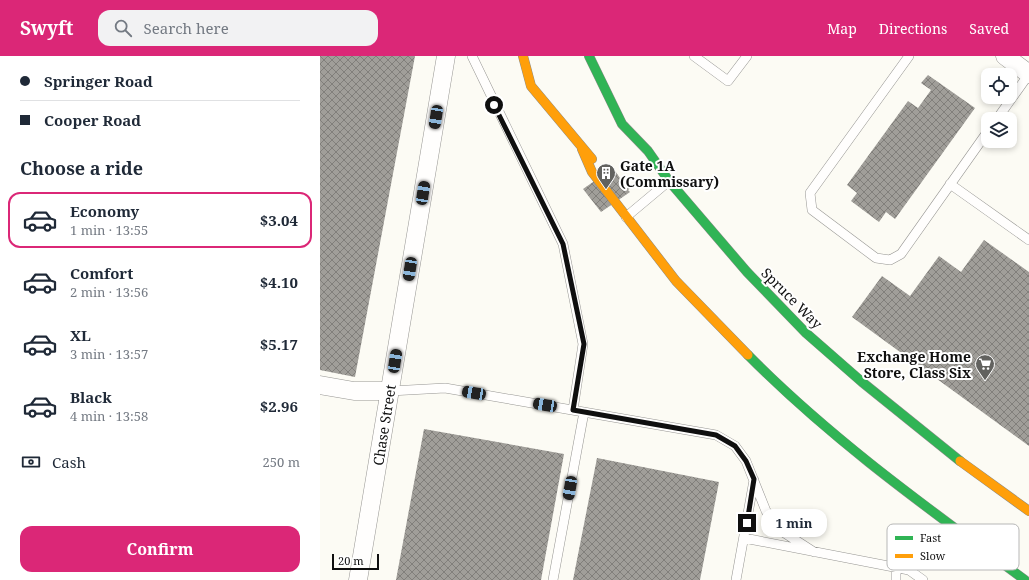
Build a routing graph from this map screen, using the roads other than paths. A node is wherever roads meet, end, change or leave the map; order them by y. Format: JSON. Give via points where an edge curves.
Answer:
{"nodes":[{"id":1,"x":446,"y":56,"type":"edge"},
{"id":2,"x":472,"y":56,"type":"edge"},
{"id":3,"x":522,"y":56,"type":"edge"},
{"id":4,"x":589,"y":56,"type":"edge"},
{"id":5,"x":694,"y":56,"type":"edge"},
{"id":6,"x":747,"y":56,"type":"edge"},
{"id":7,"x":909,"y":56,"type":"edge"},
{"id":8,"x":1005,"y":56,"type":"edge"},
{"id":9,"x":1029,"y":74,"type":"edge"},
{"id":10,"x":1002,"y":112,"type":"edge"},
{"id":11,"x":981,"y":141,"type":"edge"},
{"id":12,"x":669,"y":181,"type":"junction"},
{"id":13,"x":950,"y":184,"type":"junction"},
{"id":14,"x":626,"y":217,"type":"junction"},
{"id":15,"x":1029,"y":240,"type":"edge"},
{"id":16,"x":320,"y":385,"type":"edge"},
{"id":17,"x":390,"y":391,"type":"junction"},
{"id":18,"x":573,"y":410,"type":"junction"},
{"id":19,"x":584,"y":412,"type":"junction"},
{"id":20,"x":754,"y":479,"type":"junction"},
{"id":21,"x":1029,"y":511,"type":"edge"},
{"id":22,"x":949,"y":524,"type":"edge"},
{"id":23,"x":744,"y":538,"type":"junction"},
{"id":24,"x":814,"y":552,"type":"junction"},
{"id":25,"x":887,"y":565,"type":"edge"},
{"id":26,"x":909,"y":570,"type":"edge"},
{"id":27,"x":1011,"y":570,"type":"edge"},
{"id":28,"x":358,"y":580,"type":"edge"},
{"id":29,"x":553,"y":580,"type":"edge"},
{"id":30,"x":736,"y":580,"type":"edge"},
{"id":31,"x":924,"y":580,"type":"edge"},
{"id":32,"x":1025,"y":580,"type":"edge"}],
"edges":[{"from":1,"to":17,"type":"street","name":"Chase Street"},
{"from":2,"to":18,"type":"lane","via":[[563,244],[584,344]]},
{"from":3,"to":14,"type":"street","via":[[531,86],[582,149],[592,172]]},
{"from":4,"to":12,"type":"street","name":"Spruce Way","via":[[622,124],[648,151]]},
{"from":5,"to":6,"type":"lane","via":[[728,81]]},
{"from":7,"to":13,"type":"lane","via":[[810,194],[812,210],[876,258],[890,260],[901,254]]},
{"from":8,"to":9,"type":"street"},
{"from":9,"to":10,"type":"lane"},
{"from":11,"to":13,"type":"lane"},
{"from":12,"to":14,"type":"lane"},
{"from":12,"to":21,"type":"street","name":"Spruce Way","via":[[747,272],[806,333],[906,419]]},
{"from":13,"to":15,"type":"lane"},
{"from":14,"to":22,"type":"street","via":[[676,280],[767,374],[843,443]]},
{"from":16,"to":17,"type":"street","via":[[354,391]]},
{"from":17,"to":18,"type":"lane","via":[[445,388]]},
{"from":17,"to":28,"type":"street","name":"Chase Street"},
{"from":18,"to":19,"type":"lane"},
{"from":19,"to":20,"type":"lane","via":[[716,435],[735,446],[746,461]]},
{"from":19,"to":29,"type":"lane"},
{"from":20,"to":23,"type":"lane"},
{"from":20,"to":24,"type":"lane","via":[[766,511],[783,532]]},
{"from":23,"to":24,"type":"lane"},
{"from":23,"to":30,"type":"lane"},
{"from":24,"to":25,"type":"lane"},
{"from":26,"to":31,"type":"lane"},
{"from":27,"to":32,"type":"street"}]}
